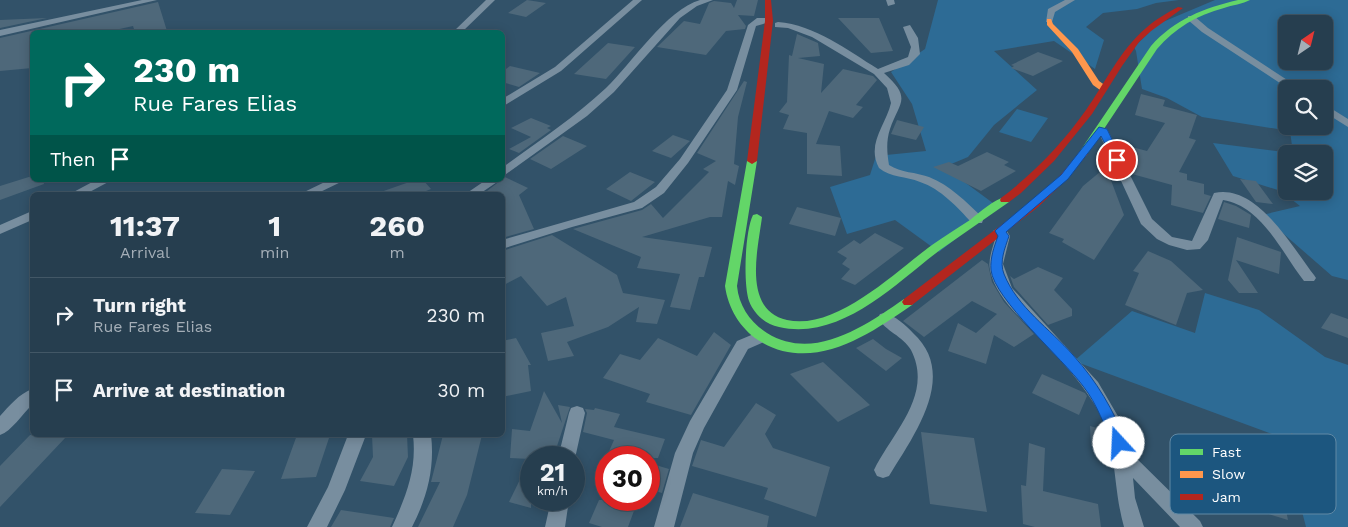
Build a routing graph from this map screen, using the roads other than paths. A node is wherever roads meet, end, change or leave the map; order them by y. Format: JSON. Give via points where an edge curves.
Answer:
{"nodes":[{"id":1,"x":153,"y":0,"type":"edge"},
{"id":2,"x":491,"y":0,"type":"edge"},
{"id":3,"x":638,"y":0,"type":"edge"},
{"id":4,"x":709,"y":0,"type":"edge"},
{"id":5,"x":768,"y":0,"type":"edge"},
{"id":6,"x":778,"y":0,"type":"edge"},
{"id":7,"x":1071,"y":0,"type":"edge"},
{"id":8,"x":1206,"y":0,"type":"edge"},
{"id":9,"x":1248,"y":0,"type":"edge"},
{"id":10,"x":693,"y":2,"type":"edge"},
{"id":11,"x":1191,"y":18,"type":"junction"},
{"id":12,"x":1049,"y":20,"type":"junction"},
{"id":13,"x":773,"y":23,"type":"junction"},
{"id":14,"x":907,"y":27,"type":"dead end"},
{"id":15,"x":459,"y":30,"type":"edge"},
{"id":16,"x":0,"y":33,"type":"edge"},
{"id":17,"x":877,"y":72,"type":"junction"},
{"id":18,"x":1109,"y":77,"type":"junction"},
{"id":19,"x":1282,"y":80,"type":"edge"},
{"id":20,"x":1103,"y":88,"type":"junction"},
{"id":21,"x":505,"y":102,"type":"edge"},
{"id":22,"x":1333,"y":113,"type":"edge"},
{"id":23,"x":1348,"y":124,"type":"edge"},
{"id":24,"x":1102,"y":129,"type":"junction"},
{"id":25,"x":505,"y":172,"type":"edge"},
{"id":26,"x":761,"y":178,"type":"dead end"},
{"id":27,"x":102,"y":182,"type":"edge"},
{"id":28,"x":334,"y":182,"type":"edge"},
{"id":29,"x":491,"y":182,"type":"edge"},
{"id":30,"x":80,"y":192,"type":"edge"},
{"id":31,"x":311,"y":192,"type":"edge"},
{"id":32,"x":475,"y":192,"type":"edge"},
{"id":33,"x":758,"y":208,"type":"dead end"},
{"id":34,"x":30,"y":215,"type":"edge"},
{"id":35,"x":977,"y":220,"type":"junction"},
{"id":36,"x":0,"y":230,"type":"edge"},
{"id":37,"x":1000,"y":231,"type":"junction"},
{"id":38,"x":505,"y":244,"type":"edge"},
{"id":39,"x":1309,"y":278,"type":"dead end"},
{"id":40,"x":885,"y":318,"type":"junction"},
{"id":41,"x":761,"y":337,"type":"junction"},
{"id":42,"x":30,"y":397,"type":"edge"},
{"id":43,"x":8,"y":411,"type":"edge"},
{"id":44,"x":577,"y":413,"type":"dead end"},
{"id":45,"x":0,"y":428,"type":"edge"},
{"id":46,"x":356,"y":437,"type":"edge"},
{"id":47,"x":422,"y":437,"type":"edge"},
{"id":48,"x":570,"y":446,"type":"edge"},
{"id":49,"x":1123,"y":456,"type":"junction"},
{"id":50,"x":883,"y":470,"type":"dead end"},
{"id":51,"x":1170,"y":504,"type":"edge"},
{"id":52,"x":558,"y":511,"type":"edge"},
{"id":53,"x":1180,"y":514,"type":"edge"},
{"id":54,"x":316,"y":527,"type":"edge"},
{"id":55,"x":402,"y":527,"type":"edge"},
{"id":56,"x":555,"y":527,"type":"edge"},
{"id":57,"x":664,"y":527,"type":"edge"},
{"id":58,"x":1134,"y":527,"type":"edge"},
{"id":59,"x":1193,"y":527,"type":"edge"}],
"edges":[{"from":1,"to":16,"type":"street"},
{"from":2,"to":15,"type":"street"},
{"from":3,"to":21,"type":"street","via":[[558,70]]},
{"from":4,"to":10,"type":"street"},
{"from":5,"to":13,"type":"highway"},
{"from":6,"to":13,"type":"highway"},
{"from":7,"to":12,"type":"street","via":[[1051,12]]},
{"from":8,"to":18,"type":"highway","via":[[1154,21],[1117,58]]},
{"from":9,"to":11,"type":"highway"},
{"from":10,"to":25,"type":"street","via":[[673,19],[610,90]]},
{"from":11,"to":19,"type":"street"},
{"from":11,"to":24,"type":"highway","via":[[1171,29],[1160,40]]},
{"from":12,"to":18,"type":"highway","via":[[1058,25]]},
{"from":12,"to":20,"type":"highway","via":[[1096,84]]},
{"from":13,"to":17,"type":"street","via":[[804,30]]},
{"from":13,"to":26,"type":"highway"},
{"from":13,"to":38,"type":"street","via":[[756,21],[752,25],[732,90],[684,161],[660,190],[638,205]]},
{"from":13,"to":41,"type":"highway","via":[[731,284],[734,307]]},
{"from":14,"to":17,"type":"street","via":[[917,45],[914,57],[904,64]]},
{"from":17,"to":35,"type":"street","via":[[888,81],[896,100],[896,108],[884,130],[883,166],[934,184]]},
{"from":18,"to":20,"type":"highway"},
{"from":20,"to":35,"type":"highway","via":[[1058,151],[1037,173]]},
{"from":22,"to":23,"type":"street"},
{"from":24,"to":37,"type":"highway","via":[[1064,177]]},
{"from":24,"to":39,"type":"street","via":[[1146,221],[1156,234],[1171,242],[1195,246],[1201,240],[1218,196],[1226,196],[1249,205],[1261,215]]},
{"from":27,"to":30,"type":"street"},
{"from":28,"to":31,"type":"street"},
{"from":29,"to":32,"type":"street"},
{"from":33,"to":35,"type":"highway","via":[[753,292],[760,309],[767,316],[779,323],[797,326],[826,320],[864,299]]},
{"from":34,"to":36,"type":"street"},
{"from":37,"to":40,"type":"highway"},
{"from":37,"to":49,"type":"street","via":[[1003,236],[997,256],[997,272],[1012,300],[1089,383],[1116,430]]},
{"from":40,"to":41,"type":"highway","via":[[846,339],[814,350],[776,346]]},
{"from":40,"to":50,"type":"street","via":[[918,347],[926,366],[927,379],[923,401]]},
{"from":41,"to":57,"type":"street","via":[[742,345],[696,426],[684,453]]},
{"from":42,"to":43,"type":"street"},
{"from":43,"to":45,"type":"street"},
{"from":44,"to":48,"type":"street"},
{"from":46,"to":54,"type":"street","via":[[336,490]]},
{"from":47,"to":55,"type":"street","via":[[424,460],[417,494]]},
{"from":49,"to":51,"type":"street"},
{"from":49,"to":58,"type":"street","via":[[1126,499]]},
{"from":52,"to":56,"type":"street"},
{"from":53,"to":59,"type":"street"}]}
